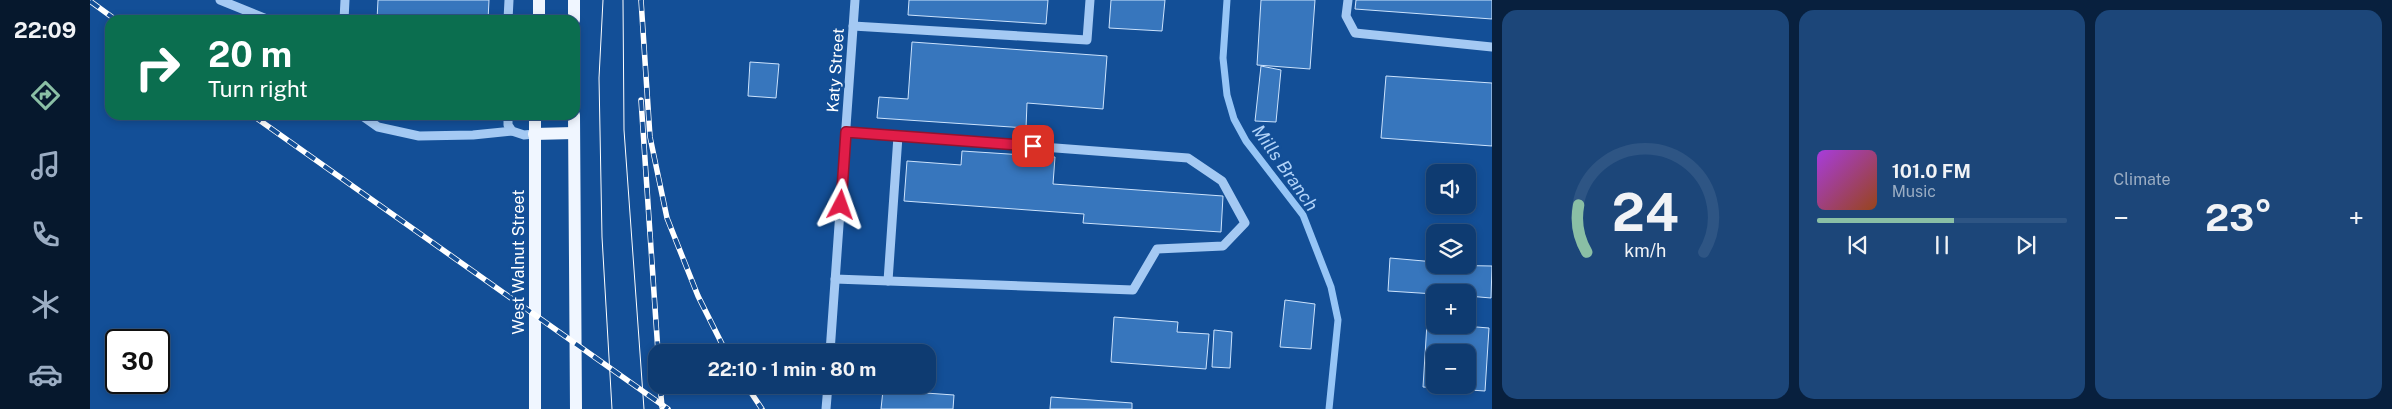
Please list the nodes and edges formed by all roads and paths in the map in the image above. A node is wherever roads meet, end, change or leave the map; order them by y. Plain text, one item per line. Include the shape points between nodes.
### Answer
1 (220, 0) edge
2 (345, 0) edge
3 (509, 0) edge
4 (540, 0) edge
5 (574, 0) edge
6 (855, 0) edge
7 (1090, 0) edge
8 (1348, 0) edge
9 (257, 15) edge
10 (344, 15) edge
11 (508, 15) edge
12 (539, 15) edge
13 (574, 15) edge
14 (853, 26) junction
15 (1492, 47) edge
16 (368, 120) edge
17 (508, 120) edge
18 (535, 120) edge
19 (574, 120) edge
20 (512, 131) junction
21 (846, 132) junction
22 (574, 133) junction
23 (534, 134) junction
24 (898, 136) junction
25 (836, 279) junction
26 (888, 281) junction
27 (831, 344) edge
28 (827, 394) edge
29 (535, 409) edge
30 (576, 409) edge
31 (826, 409) edge

1 - 9 street
2 - 10 street
3 - 11 street
4 - 12 main road
5 - 13 main road
6 - 14 street, Katy Street
7 - 14 street via 1087,40
8 - 15 street via 1346,16 1355,33
14 - 21 street, Katy Street
16 - 20 street via 378,127 419,136
17 - 20 street
18 - 23 main road, West Walnut Street
19 - 22 main road
20 - 23 street
21 - 24 street
21 - 25 street, Katy Street
22 - 23 main road
22 - 30 main road
23 - 29 main road, West Walnut Street
24 - 26 street
24 - 26 street via 1188,158 1222,181 1245,223 1223,246 1156,249 1132,290
25 - 26 street
25 - 27 street, Katy Street
28 - 31 street

